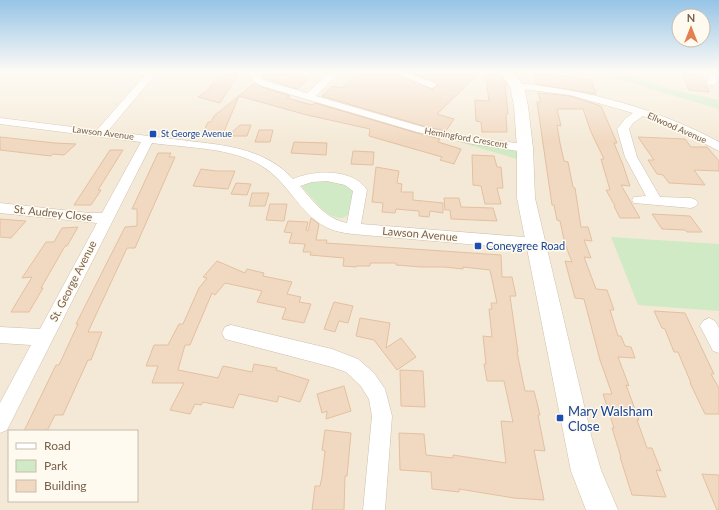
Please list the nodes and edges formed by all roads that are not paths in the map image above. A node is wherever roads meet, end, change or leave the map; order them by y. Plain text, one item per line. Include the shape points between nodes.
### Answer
1 (134, 95) edge
2 (306, 95) edge
3 (519, 95) edge
4 (584, 95) edge
5 (310, 96) joint
6 (641, 112) junction
7 (0, 121) edge
8 (101, 132) junction
9 (148, 139) junction
10 (719, 147) edge
11 (525, 148) junction
12 (291, 185) junction
13 (639, 200) dead end
14 (656, 201) junction
15 (692, 204) dead end
16 (0, 208) edge
17 (106, 218) junction
18 (353, 229) junction
19 (536, 244) junction
20 (709, 326) dead end
21 (230, 333) dead end
22 (0, 335) edge
23 (44, 337) junction
24 (719, 345) edge
25 (0, 423) edge
26 (374, 510) edge
27 (602, 510) edge

1 - 8 street
2 - 5 street, Hemingford Crescent
3 - 11 street
4 - 6 street, Ellwood Avenue
5 - 11 street, Hemingford Crescent via 421,130
6 - 10 street, Ellwood Avenue via 691,132
6 - 14 street via 629,121 624,129 624,139
7 - 8 street, Lawson Avenue
8 - 9 street, Lawson Avenue
9 - 12 street, Lawson Avenue via 242,153 266,162
9 - 17 street, St. George Avenue
11 - 19 street via 526,198
12 - 18 street, Lawson Avenue via 324,219 333,225
12 - 18 street via 313,177 348,180 356,184 360,190
13 - 14 street
14 - 15 street
16 - 17 street, St. Audrey Close
17 - 23 street, St. George Avenue
18 - 19 street, Lawson Avenue
19 - 27 street via 578,439 586,471
20 - 24 street
21 - 26 street via 332,358 352,365 367,379 378,396 382,416
22 - 23 street
23 - 25 street, St. George Avenue

